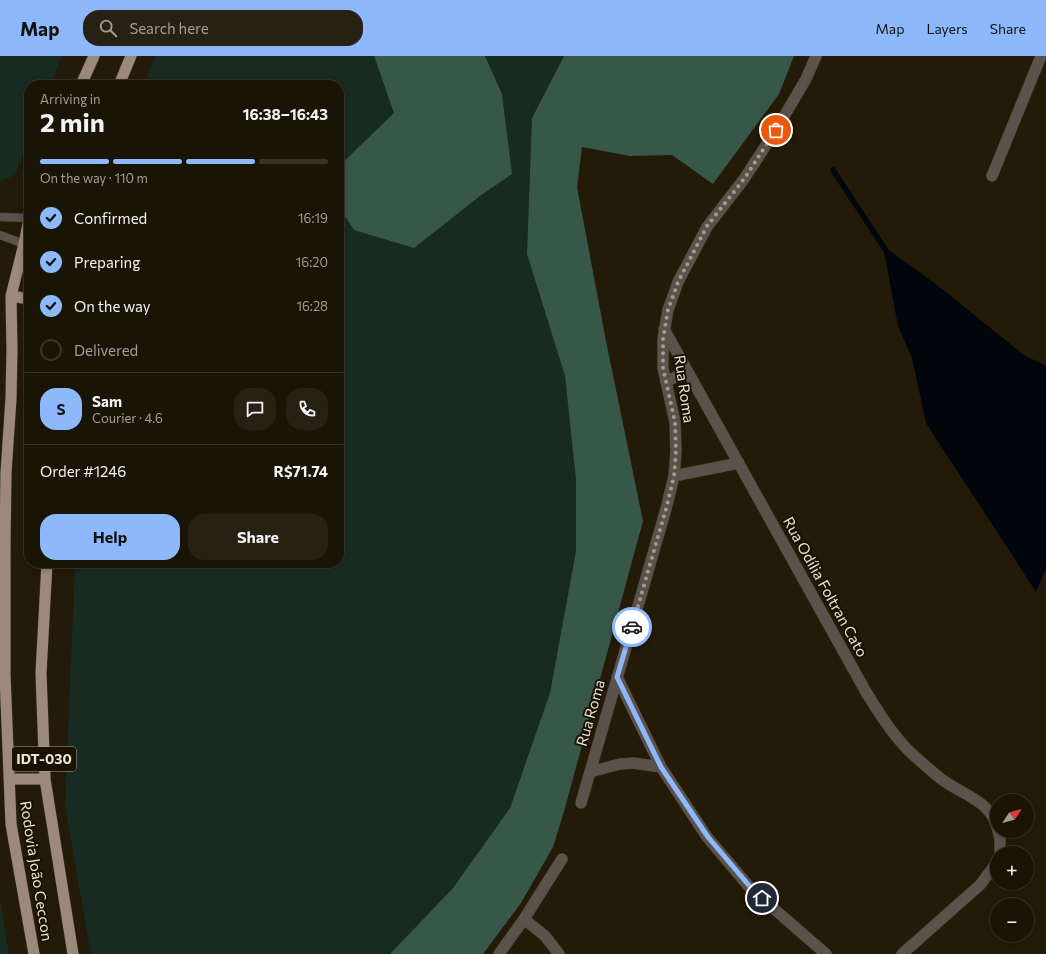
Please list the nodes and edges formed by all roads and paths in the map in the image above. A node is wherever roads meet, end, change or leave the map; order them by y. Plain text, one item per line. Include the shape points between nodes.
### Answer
1 (94, 56) edge
2 (131, 56) edge
3 (816, 56) edge
4 (1041, 56) edge
5 (83, 80) edge
6 (121, 80) edge
7 (992, 176) dead end
8 (0, 217) edge
9 (24, 219) edge
10 (0, 235) edge
11 (24, 244) joint
12 (11, 296) junction
13 (24, 298) edge
14 (664, 329) junction
15 (687, 371) junction
16 (666, 382) junction
17 (739, 463) junction
18 (674, 476) junction
19 (47, 568) edge
20 (617, 677) junction
21 (661, 767) junction
22 (590, 772) junction
23 (9, 779) junction
24 (45, 779) junction
25 (581, 803) dead end
26 (990, 812) edge
27 (562, 859) dead end
28 (990, 870) edge
29 (524, 919) junction
30 (34, 954) edge
31 (72, 954) edge
32 (499, 954) edge
33 (559, 954) edge
34 (826, 954) edge
35 (902, 954) edge

1 - 5 main road
2 - 6 main road
3 - 14 street, Rua Roma via 806,79 776,130 744,179 707,226 678,282
4 - 7 street
8 - 9 lane
10 - 11 lane
11 - 12 main road, Rodovia João Ceccon / IDT-030
12 - 13 main road
12 - 23 main road, Rodovia João Ceccon / IDT-030 via 11,398 5,543 5,675
14 - 15 street, Rua Odília Foltran Cato
14 - 16 street, Rua Roma via 663,368
15 - 16 street
15 - 17 street, Rua Odília Foltran Cato
16 - 18 street, Rua Roma via 675,422
17 - 18 street
17 - 26 street, Rua Odília Foltran Cato via 885,723 910,751 941,779 982,804
18 - 20 street, Rua Roma
19 - 24 main road, Rodovia João Ceccon / IDT-030 via 41,673
20 - 21 street
20 - 22 street, Rua Roma
21 - 22 street via 633,763
21 - 34 street via 708,837 752,889
22 - 25 street, Rua Roma
23 - 24 main road
23 - 30 main road, Rodovia João Ceccon / IDT-030 via 11,824
24 - 31 main road, Rodovia João Ceccon / IDT-030
27 - 29 street
28 - 35 street via 980,885
29 - 32 street
29 - 33 street via 545,936

